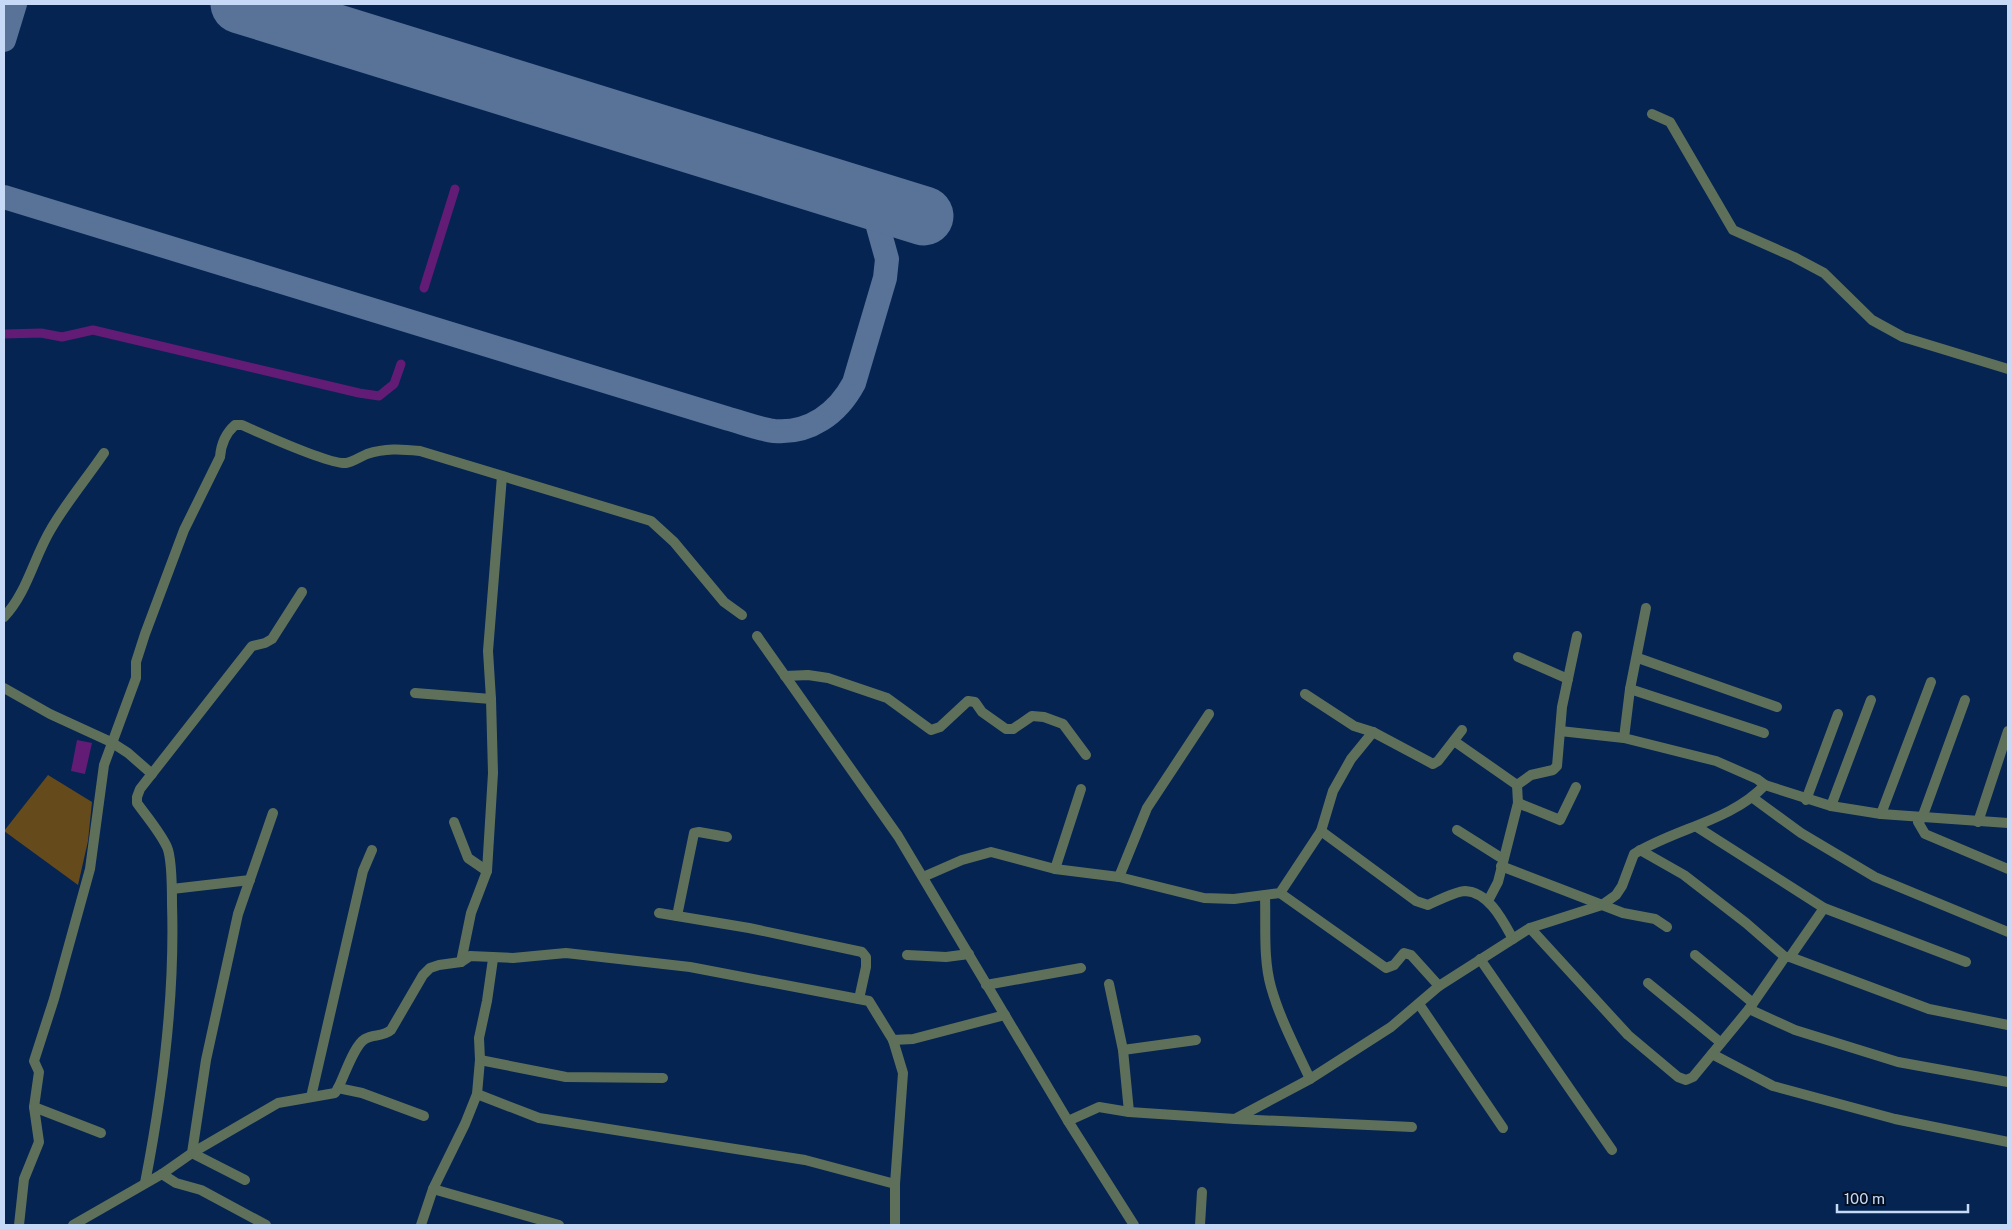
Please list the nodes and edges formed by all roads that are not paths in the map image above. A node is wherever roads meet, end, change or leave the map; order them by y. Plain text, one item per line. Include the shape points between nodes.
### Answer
1 (1652, 114) dead end
2 (2008, 369) edge
3 (104, 453) dead end
4 (502, 476) junction
5 (302, 592) dead end
6 (1646, 608) dead end
7 (742, 615) dead end
8 (4, 617) edge
9 (757, 636) dead end
10 (1577, 636) dead end
11 (1518, 657) dead end
12 (1638, 658) junction
13 (785, 676) junction
14 (1568, 679) junction
15 (1931, 682) dead end
16 (4, 688) edge
17 (1630, 689) junction
18 (415, 693) dead end
19 (1305, 694) dead end
20 (492, 699) junction
21 (1872, 700) dead end
22 (1966, 700) dead end
23 (1777, 707) dead end
24 (1209, 714) dead end
25 (1838, 714) dead end
26 (1462, 730) dead end
27 (1560, 731) junction
28 (2008, 731) edge
29 (1373, 732) junction
30 (1764, 733) dead end
31 (1624, 738) junction
32 (1454, 741) junction
33 (111, 742) junction
34 (1086, 755) dead end
35 (152, 774) junction
36 (1517, 785) junction
37 (1765, 785) junction
38 (1576, 787) dead end
39 (1081, 789) dead end
40 (1753, 798) junction
41 (1806, 800) junction
42 (1518, 804) junction
43 (1831, 806) junction
44 (273, 813) dead end
45 (1882, 814) junction
46 (1922, 818) junction
47 (454, 822) dead end
48 (1978, 822) junction
49 (2008, 823) edge
50 (1697, 827) junction
51 (1457, 830) dead end
52 (1321, 831) junction
53 (727, 837) dead end
54 (372, 850) dead end
55 (1640, 850) junction
56 (1502, 862) junction
57 (1055, 869) junction
58 (2008, 869) edge
59 (487, 871) junction
60 (923, 877) junction
61 (1119, 877) junction
62 (250, 880) junction
63 (172, 889) junction
64 (1280, 893) junction
65 (1265, 896) junction
66 (1488, 901) junction
67 (1602, 905) junction
68 (1824, 908) junction
69 (659, 913) dead end
70 (677, 916) junction
71 (1667, 927) dead end
72 (1530, 928) junction
73 (2008, 932) edge
74 (1513, 939) junction
75 (969, 954) junction
76 (907, 955) dead end
77 (1694, 955) dead end
78 (1788, 957) junction
79 (493, 958) junction
80 (1480, 958) junction
81 (461, 962) junction
82 (1966, 962) dead end
83 (1081, 968) dead end
84 (1648, 983) dead end
85 (1109, 984) dead end
86 (986, 986) junction
87 (1439, 986) junction
88 (859, 999) junction
89 (1419, 1004) junction
90 (1751, 1006) junction
91 (1005, 1015) junction
92 (2008, 1025) edge
93 (894, 1040) junction
94 (1196, 1040) dead end
95 (1720, 1042) junction
96 (1123, 1050) junction
97 (1712, 1054) junction
98 (480, 1060) junction
99 (663, 1078) dead end
100 (1310, 1079) junction
101 (2008, 1082) edge
102 (338, 1088) junction
103 (477, 1094) junction
104 (311, 1097) junction
105 (34, 1107) junction
106 (1129, 1112) junction
107 (424, 1116) dead end
108 (1235, 1119) junction
109 (1068, 1121) junction
110 (1412, 1127) dead end
111 (1503, 1128) dead end
112 (101, 1133) dead end
113 (2008, 1142) edge
114 (1612, 1150) dead end
115 (192, 1153) junction
116 (162, 1174) junction
117 (245, 1180) dead end
118 (145, 1183) junction
119 (895, 1184) junction
120 (433, 1189) junction
121 (1202, 1192) dead end
122 (19, 1225) edge
123 (77, 1225) edge
124 (266, 1225) edge
125 (420, 1225) edge
126 (559, 1225) edge
127 (895, 1225) edge
128 (1134, 1225) edge
129 (1200, 1225) edge

1 - 2 street via 1670,122 1733,230 1824,273 1872,320 1902,337
3 - 8 street via 50,530 11,610
4 - 7 street via 651,522 674,542 724,602
4 - 20 street via 488,652
4 - 33 street via 420,451 395,449 338,463 235,425 229,430 220,457 184,530 144,634 136,662 136,678
5 - 35 street via 272,639 252,646
6 - 12 street
9 - 13 street
10 - 14 street
11 - 14 street
12 - 17 street
12 - 23 street
13 - 34 street via 828,678 887,698 932,730 940,727 968,701 975,702 982,712 1006,729 1013,729 1032,716 1044,717 1063,724
13 - 60 street via 898,836
14 - 27 street
15 - 45 street
16 - 33 street
17 - 30 street
17 - 31 street
18 - 20 street
19 - 29 street via 1354,726
20 - 59 street via 493,773
21 - 43 street
22 - 46 street
24 - 61 street via 1147,808
25 - 41 street
26 - 32 street
27 - 31 street
27 - 36 street via 1557,766 1532,775
28 - 48 street
29 - 32 street via 1433,764
29 - 52 street via 1351,759 1333,790
31 - 37 street via 1716,761
32 - 36 street
33 - 35 street
33 - 105 street via 104,765 90,869 34,1061 39,1072
35 - 63 street via 140,789 137,803 168,849
36 - 42 street
37 - 40 street
37 - 41 street
38 - 42 street via 1560,820
39 - 57 street
40 - 50 street
40 - 73 street via 1801,833 1875,877
41 - 43 street
42 - 56 street
43 - 45 street
44 - 62 street
45 - 46 street
46 - 48 street
46 - 58 street via 1918,822 1926,834
47 - 59 street via 468,858
48 - 49 street
50 - 55 street
50 - 68 street
51 - 56 street
52 - 64 street
52 - 66 street via 1423,905 1464,891
53 - 70 street via 694,833
54 - 104 street via 363,871
55 - 67 street via 1634,854 1616,895
55 - 78 street via 1684,875
56 - 66 street via 1498,882
56 - 67 street
57 - 60 street via 991,852
57 - 61 street
59 - 81 street via 470,913
60 - 75 street
61 - 65 street via 1204,898
62 - 63 street
62 - 115 street via 238,914 206,1060
63 - 118 street via 172,975 166,1052
64 - 65 street
64 - 87 street via 1386,968 1394,965 1404,954 1411,955
65 - 100 street via 1271,986
66 - 74 street
67 - 71 street via 1655,919
67 - 72 street
68 - 78 street
68 - 82 street
69 - 70 street
70 - 88 street via 862,952 866,957 866,967
72 - 74 street
72 - 97 street via 1628,1035 1678,1076 1686,1080 1693,1077
74 - 80 street
75 - 76 street via 946,957
75 - 86 street
77 - 90 street
78 - 90 street
78 - 92 street via 1929,1009
79 - 81 street via 470,956
79 - 88 street via 566,953 690,967
79 - 98 street via 479,1038
80 - 87 street
80 - 114 street
81 - 102 street via 430,968 422,975 391,1030 383,1035 367,1037 358,1045
83 - 86 street
84 - 95 street
85 - 96 street
86 - 91 street
87 - 89 street
88 - 93 street via 869,1002
89 - 100 street via 1391,1027
89 - 111 street
90 - 95 street
90 - 101 street via 1795,1030 1898,1062
91 - 93 street via 913,1039
91 - 109 street
93 - 119 street via 903,1073
94 - 96 street
95 - 97 street
96 - 106 street
97 - 113 street via 1773,1086 1895,1119
98 - 99 street via 566,1076
98 - 103 street
100 - 108 street
102 - 104 street via 329,1094
102 - 107 street via 362,1092
103 - 119 street via 539,1118 805,1160
103 - 120 street
104 - 115 street via 278,1103
105 - 112 street
105 - 122 street via 38,1142 24,1179
106 - 108 street
106 - 109 street via 1099,1107
108 - 110 street
109 - 128 street
115 - 116 street
115 - 117 street
116 - 118 street
116 - 124 street via 176,1183 201,1190
118 - 123 street
119 - 127 street
120 - 125 street
120 - 126 street
121 - 129 street

